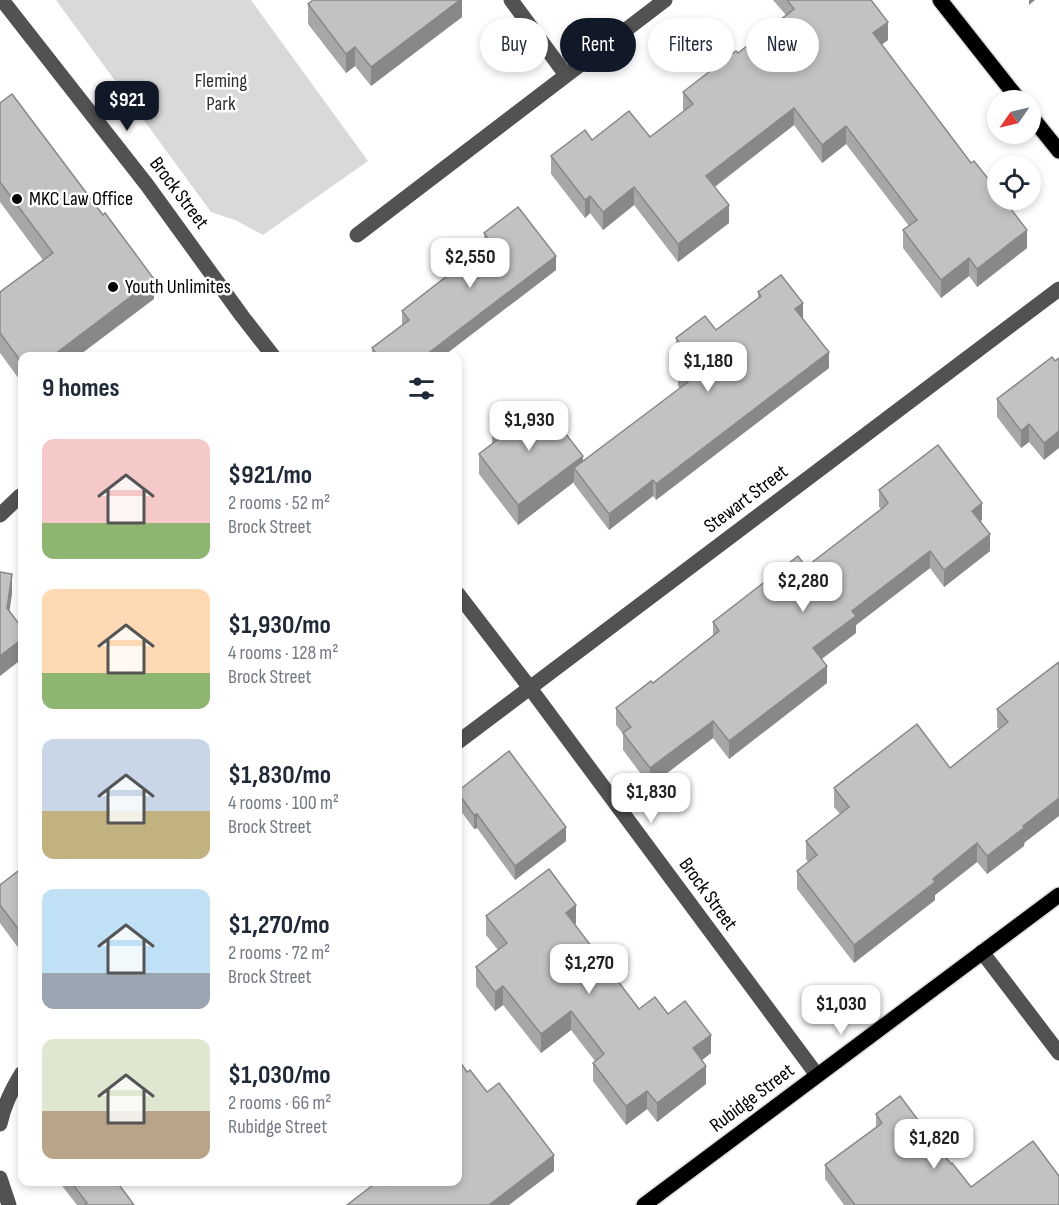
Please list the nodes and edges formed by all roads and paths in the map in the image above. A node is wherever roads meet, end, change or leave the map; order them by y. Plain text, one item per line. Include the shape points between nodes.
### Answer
1 (2, 0) edge
2 (511, 0) edge
3 (665, 0) edge
4 (940, 0) edge
5 (566, 75) junction
6 (1011, 90) edge
7 (1041, 129) edge
8 (1059, 151) edge
9 (357, 234) dead end
10 (1059, 289) edge
11 (270, 352) edge
12 (18, 498) edge
13 (0, 515) edge
14 (462, 599) edge
15 (530, 688) junction
16 (462, 739) edge
17 (1059, 895) edge
18 (982, 952) junction
19 (1059, 1053) edge
20 (817, 1076) junction
21 (18, 1079) edge
22 (0, 1124) edge
23 (0, 1178) edge
24 (9, 1205) edge
25 (644, 1205) edge

1 - 11 street, Brock Street via 147,185
2 - 5 street
3 - 5 street
4 - 6 main road
5 - 9 street
7 - 8 main road
10 - 15 street, Stewart Street
12 - 13 street
14 - 15 street, Brock Street
15 - 16 street, Stewart Street
15 - 20 street, Brock Street
17 - 18 main road, Rubidge Street
18 - 19 street
18 - 20 main road, Rubidge Street
20 - 25 main road, Rubidge Street
21 - 22 street
23 - 24 street

